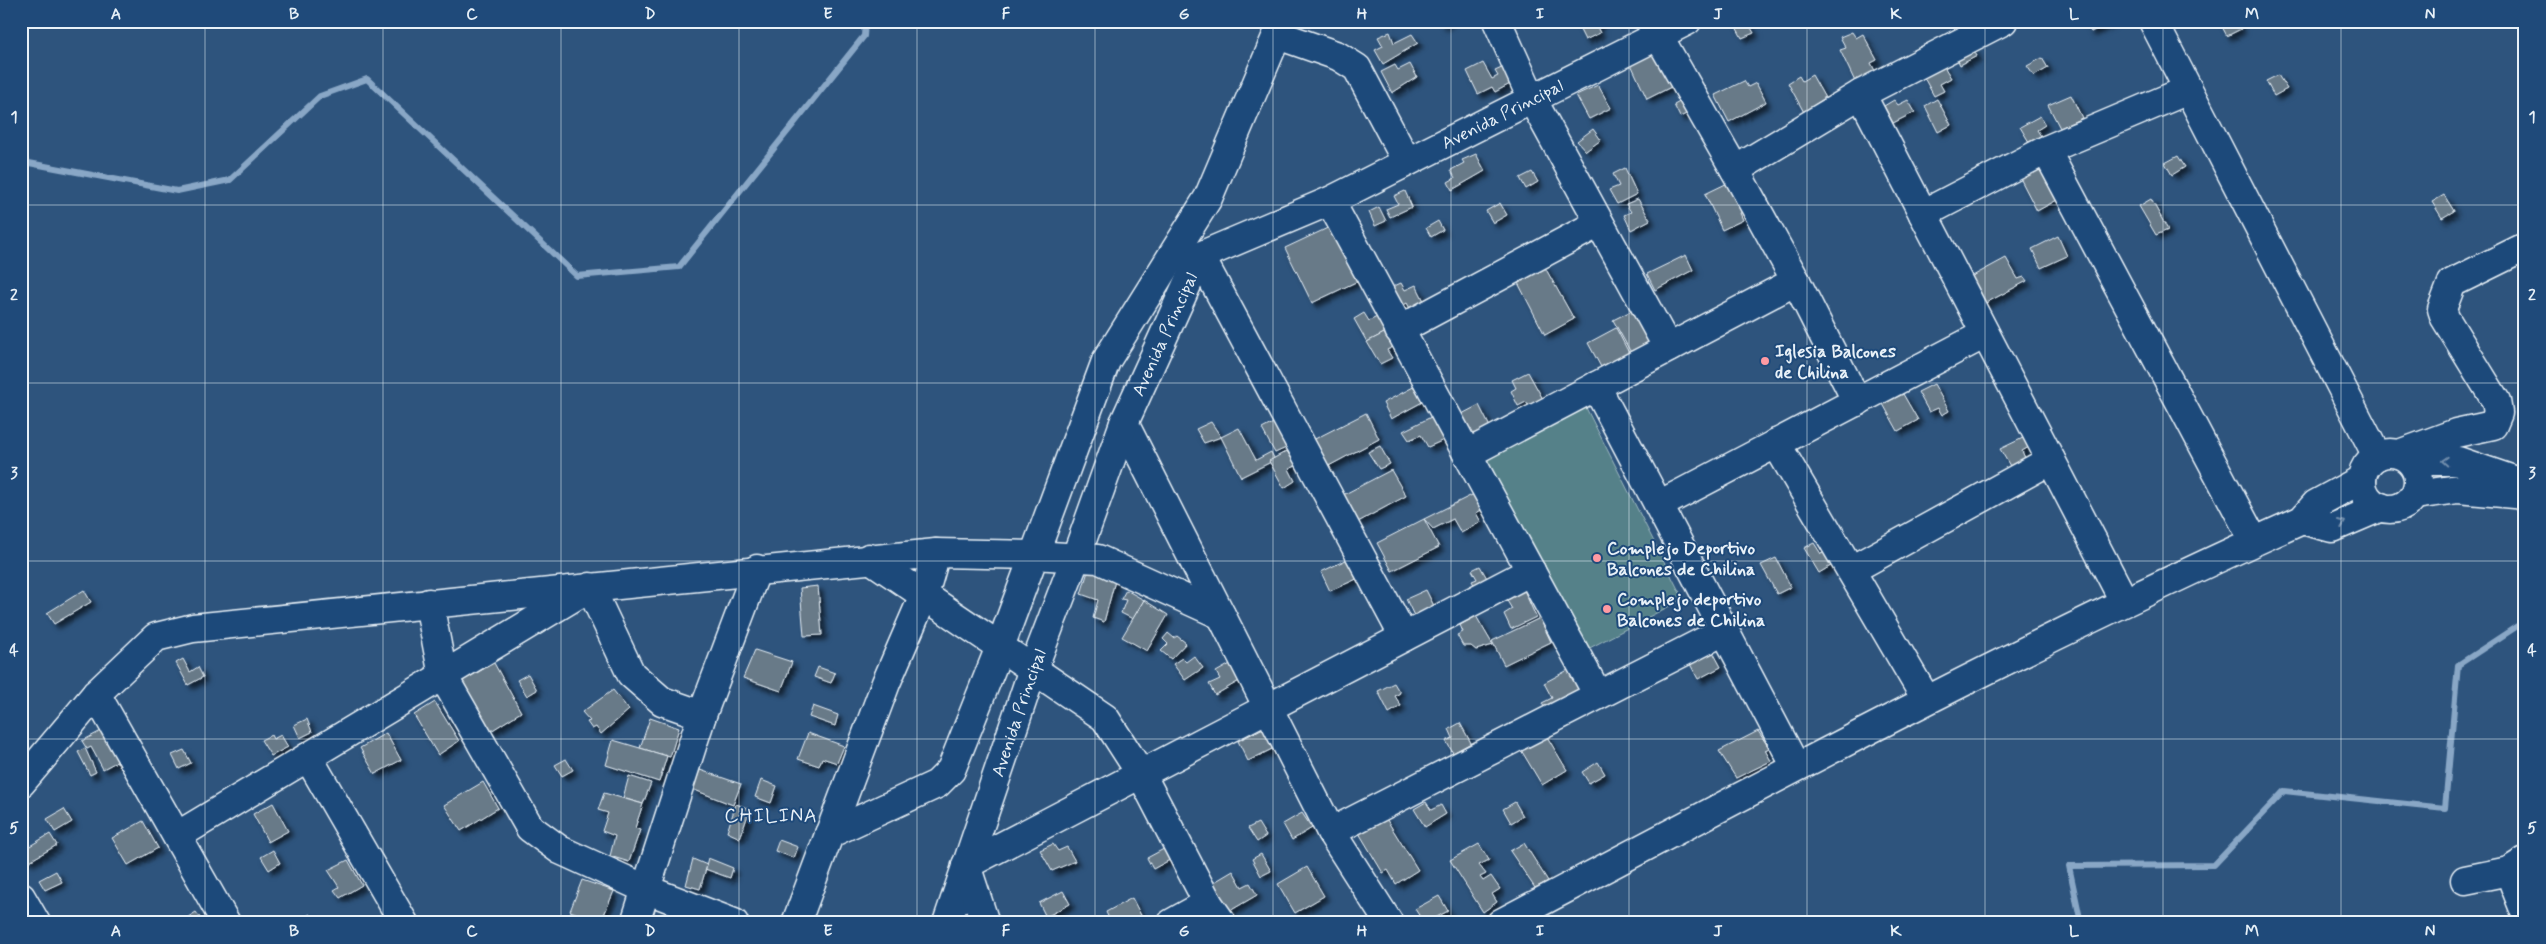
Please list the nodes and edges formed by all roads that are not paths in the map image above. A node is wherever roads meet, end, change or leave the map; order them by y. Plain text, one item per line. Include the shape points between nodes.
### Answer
1 (1497, 21) edge
2 (1687, 21) edge
3 (2003, 21) edge
4 (2153, 21) edge
5 (1281, 28) edge
6 (1654, 29) edge
7 (2188, 90) junction
8 (1861, 94) junction
9 (1532, 99) junction
10 (2046, 150) junction
11 (1407, 162) junction
12 (1735, 170) junction
13 (1330, 202) junction
14 (1923, 214) junction
15 (1600, 223) junction
16 (2525, 247) edge
17 (1200, 256) junction
18 (1796, 281) junction
19 (1400, 330) junction
20 (1985, 334) junction
21 (1668, 348) junction
22 (1596, 386) junction
23 (1856, 402) junction
24 (1124, 423) junction
25 (2456, 433) junction
26 (1776, 443) junction
27 (1467, 454) junction
28 (2396, 457) junction
29 (2051, 460) junction
30 (2498, 474) junction
31 (2362, 478) junction
32 (2525, 484) edge
33 (2415, 495) junction
34 (2525, 495) edge
35 (1658, 505) junction
36 (2381, 507) junction
37 (2302, 520) junction
38 (2254, 541) junction
39 (936, 553) junction
40 (1034, 555) junction
41 (869, 558) junction
42 (1076, 558) junction
43 (757, 570) junction
44 (1851, 570) junction
45 (1531, 572) junction
46 (590, 587) junction
47 (924, 596) junction
48 (2124, 601) junction
49 (429, 603) junction
50 (1221, 615) junction
51 (1724, 631) junction
52 (1404, 637) junction
53 (1000, 647) junction
54 (1033, 669) junction
55 (442, 676) junction
56 (96, 694) junction
57 (1598, 695) junction
58 (1926, 699) junction
59 (1268, 708) junction
60 (702, 715) junction
61 (308, 757) junction
62 (1796, 767) junction
63 (1141, 774) junction
64 (21, 783) edge
65 (1330, 832) junction
66 (829, 834) junction
67 (177, 836) junction
68 (966, 865) junction
69 (2517, 866) edge
70 (2465, 880) dead end
71 (648, 890) junction
72 (21, 897) edge
73 (2525, 912) edge
74 (1215, 913) edge
75 (36, 923) edge
76 (226, 923) edge
77 (404, 923) edge
78 (636, 923) edge
79 (734, 923) edge
80 (796, 923) edge
81 (947, 923) edge
82 (985, 923) edge
83 (1172, 923) edge
84 (1390, 923) edge
85 (1501, 923) edge

1 - 9 street
2 - 6 street, Avenida Principal
3 - 8 street
4 - 7 street
5 - 11 street via 1358,68
5 - 40 street via 1208,198 1106,362
6 - 9 street, Avenida Principal
6 - 12 street
7 - 10 street
7 - 28 street
8 - 12 street
8 - 14 street
9 - 11 street, Avenida Principal
9 - 15 street
10 - 14 street
10 - 38 street
11 - 13 street, Avenida Principal
12 - 18 street
13 - 17 street, Avenida Principal
13 - 19 street
14 - 20 street
15 - 19 street
15 - 21 street
16 - 25 street via 2452,283 2445,297 2442,309 2445,318 2496,401 2498,413 2492,425
17 - 24 street, Avenida Principal
17 - 52 street
18 - 21 street
18 - 23 street
19 - 27 street
20 - 23 street
20 - 29 street
21 - 22 street
22 - 27 street
22 - 35 street
23 - 26 street
24 - 42 street, Avenida Principal
24 - 50 street
25 - 28 street
25 - 30 street
26 - 35 street
26 - 44 street
27 - 45 street
30 -> 28 street via 2458,462
28 - 31 street via 2366,465
28 - 33 street via 2417,472 2419,484
29 - 44 street
29 - 48 street
30 - 32 street
31 - 36 street via 2367,496
31 - 37 street via 2316,504
33 - 34 street via 2458,489
33 - 36 street via 2400,507
35 - 51 street
37 -> 36 street via 2332,528
37 - 38 street
38 - 48 street
39 - 40 street
39 - 41 street
39 - 47 street
40 - 42 street
40 - 53 street
41 - 43 street
41 - 47 street
42 - 50 street via 1098,559
42 - 54 street, Avenida Principal
43 - 46 street
43 - 60 street
44 - 58 street
45 - 52 street
45 - 57 street
46 - 49 street
46 - 55 street
46 - 60 street via 631,674 662,701
47 - 53 street
47 - 66 street via 886,683
48 - 58 street
49 - 55 street
49 - 56 street via 193,628 156,637
50 - 59 street
51 - 57 street
51 - 62 street
52 - 59 street
53 - 54 street
53 - 66 street via 951,770 937,784
54 - 63 street via 1105,718
54 - 68 street, Avenida Principal
55 - 61 street
55 - 71 street via 530,828 560,850
56 - 64 street
56 - 67 street
57 - 65 street
58 - 62 street
59 - 63 street
59 - 65 street
60 - 71 street
61 - 67 street
61 - 77 street
62 - 85 street
63 - 68 street
63 - 74 street
65 - 84 street
66 - 80 street
67 - 76 street
68 - 81 street, Avenida Principal
68 - 82 street
69 - 70 street
69 - 73 street
71 - 78 street
71 - 79 street
72 - 75 street
74 - 83 street

